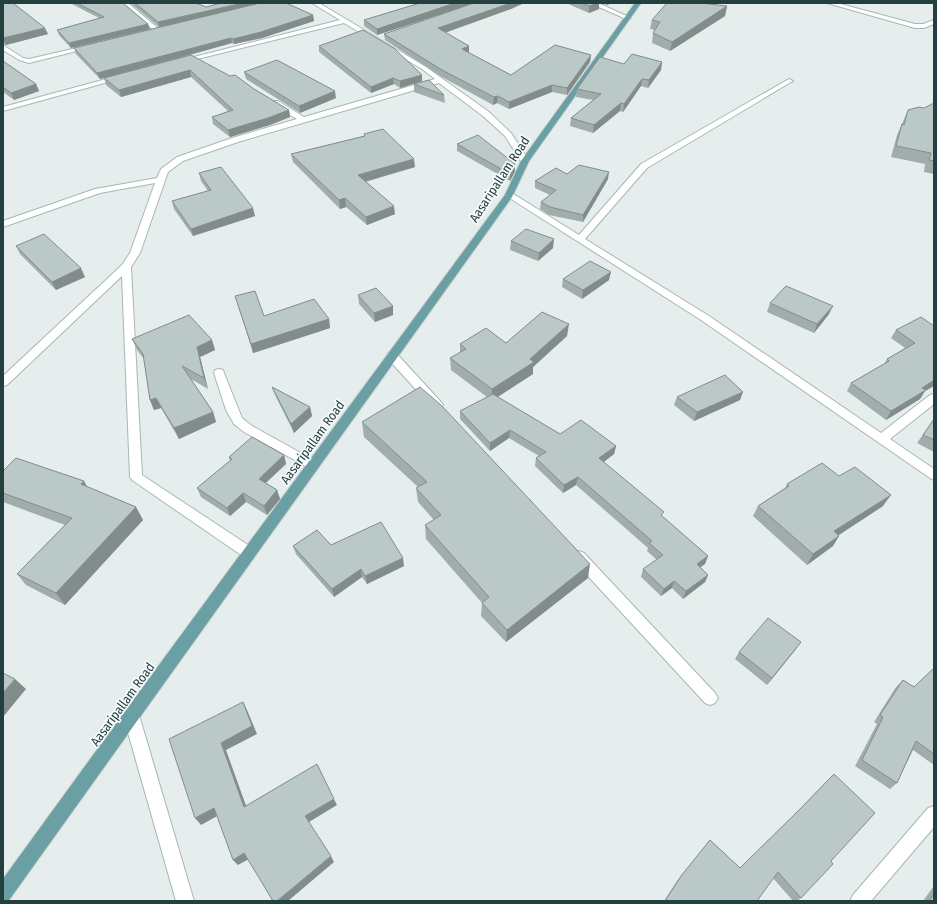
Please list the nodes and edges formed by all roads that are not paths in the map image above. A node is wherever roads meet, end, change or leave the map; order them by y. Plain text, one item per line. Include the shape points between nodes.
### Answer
1 (124, 3) edge
2 (315, 3) edge
3 (593, 3) edge
4 (638, 3) edge
5 (830, 3) edge
6 (628, 18) junction
7 (345, 21) junction
8 (934, 22) edge
9 (915, 26) junction
10 (166, 29) edge
11 (158, 31) junction
12 (934, 31) edge
13 (151, 33) edge
14 (100, 45) edge
15 (3, 47) edge
16 (171, 63) edge
17 (125, 76) edge
18 (440, 80) junction
19 (789, 81) dead end
20 (265, 97) edge
21 (3, 109) edge
22 (303, 120) junction
23 (525, 161) junction
24 (161, 180) junction
25 (509, 195) junction
26 (3, 224) edge
27 (580, 240) junction
28 (126, 267) junction
29 (392, 356) junction
30 (219, 374) dead end
31 (3, 382) edge
32 (934, 398) edge
33 (446, 414) edge
34 (881, 439) junction
35 (313, 465) junction
36 (934, 474) edge
37 (570, 547) edge
38 (249, 553) junction
39 (710, 698) dead end
40 (131, 715) junction
41 (934, 814) edge
42 (3, 894) edge
43 (185, 901) edge
44 (859, 901) edge

1 - 11 street
2 - 7 street
3 - 6 street
4 - 6 main road, Aasaripallam Road
5 - 9 street
6 - 23 main road, Aasaripallam Road
7 - 16 street
7 - 18 street via 381,38
8 - 9 street
9 - 12 street
10 - 11 street
11 - 13 street
14 - 15 street via 29,61 21,59
17 - 21 street
18 - 22 street
18 - 23 street via 486,114 508,135
19 - 27 street via 644,166
20 - 22 street
22 - 24 street via 180,159 170,164
23 - 25 main road, Aasaripallam Road
24 - 26 street via 98,191
24 - 28 street via 135,253
25 - 27 street
25 - 29 main road, Aasaripallam Road
27 - 34 street via 705,318
28 - 31 street
28 - 38 street via 136,477
29 - 33 street
29 - 35 main road, Aasaripallam Road
30 - 35 street via 238,421
32 - 34 street
34 - 36 street
35 - 38 main road, Aasaripallam Road
37 - 39 street
38 - 40 main road, Aasaripallam Road
40 - 42 main road, Aasaripallam Road
40 - 43 street
41 - 44 street

